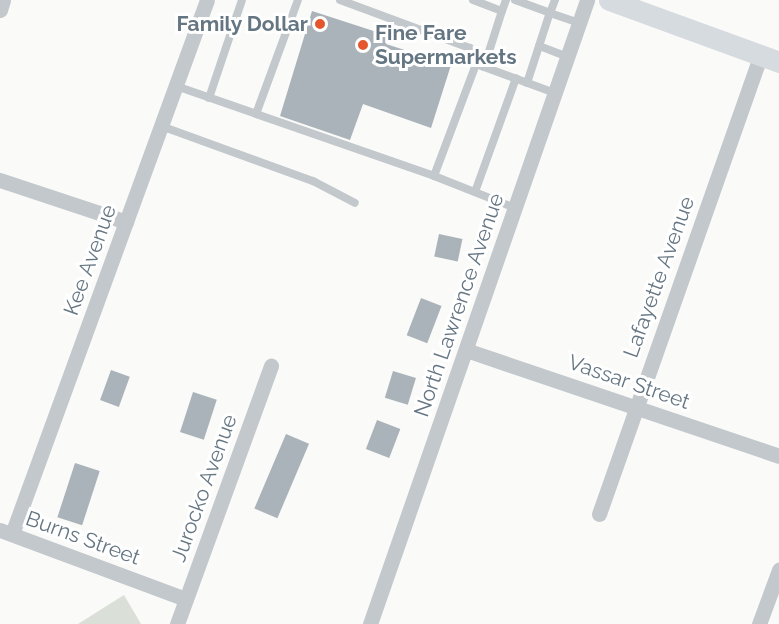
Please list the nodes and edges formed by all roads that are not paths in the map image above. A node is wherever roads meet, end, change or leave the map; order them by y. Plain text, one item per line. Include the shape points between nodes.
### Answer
1 (3, 0) edge
2 (207, 0) edge
3 (242, 0) edge
4 (298, 0) edge
5 (339, 0) edge
6 (473, 0) edge
7 (506, 0) edge
8 (515, 0) edge
9 (555, 0) edge
10 (587, 0) edge
11 (609, 0) edge
12 (647, 7) edge
13 (0, 10) edge
14 (502, 10) junction
15 (550, 13) junction
16 (579, 23) junction
17 (539, 46) junction
18 (568, 57) junction
19 (770, 58) edge
20 (480, 65) junction
21 (516, 78) junction
22 (527, 83) junction
23 (176, 86) junction
24 (555, 93) junction
25 (209, 98) junction
26 (256, 114) junction
27 (161, 126) junction
28 (434, 176) junction
29 (0, 180) edge
30 (475, 192) junction
31 (355, 203) dead end
32 (515, 208) junction
33 (126, 222) junction
34 (466, 350) junction
35 (271, 366) dead end
36 (634, 406) junction
37 (779, 456) edge
38 (599, 514) dead end
39 (6, 532) edge
40 (779, 570) edge
41 (186, 599) junction
42 (177, 624) edge
43 (370, 624) edge
44 (759, 624) edge

1 - 13 street
2 - 23 street, Kee Avenue
3 - 25 lane
4 - 26 lane
5 - 20 lane via 471,48
6 - 14 lane
7 - 14 lane
8 - 15 lane
9 - 15 lane
10 - 16 street, North Lawrence Avenue
11 - 12 street
12 - 19 street
14 - 20 lane
15 - 16 lane
15 - 17 lane
16 - 18 street, North Lawrence Avenue
17 - 18 lane
17 - 22 lane
18 - 24 street, North Lawrence Avenue
19 - 36 street, Lafayette Avenue
20 - 21 lane
20 - 28 lane
21 - 22 lane
21 - 30 lane
22 - 24 lane
23 - 25 lane
23 - 27 street, Kee Avenue
24 - 32 street, North Lawrence Avenue
25 - 26 lane
26 - 28 lane
27 - 31 lane via 313,181
27 - 33 street, Kee Avenue
28 - 30 lane
29 - 33 street
30 - 32 lane
32 - 34 street, North Lawrence Avenue
33 - 39 street, Kee Avenue
34 - 36 street, Vassar Street
34 - 43 street, North Lawrence Avenue
35 - 41 street, Jurocko Avenue
36 - 37 street, Vassar Street
36 - 38 street, Lafayette Avenue
39 - 41 street, Burns Street
40 - 44 street
41 - 42 street, Jurocko Avenue

